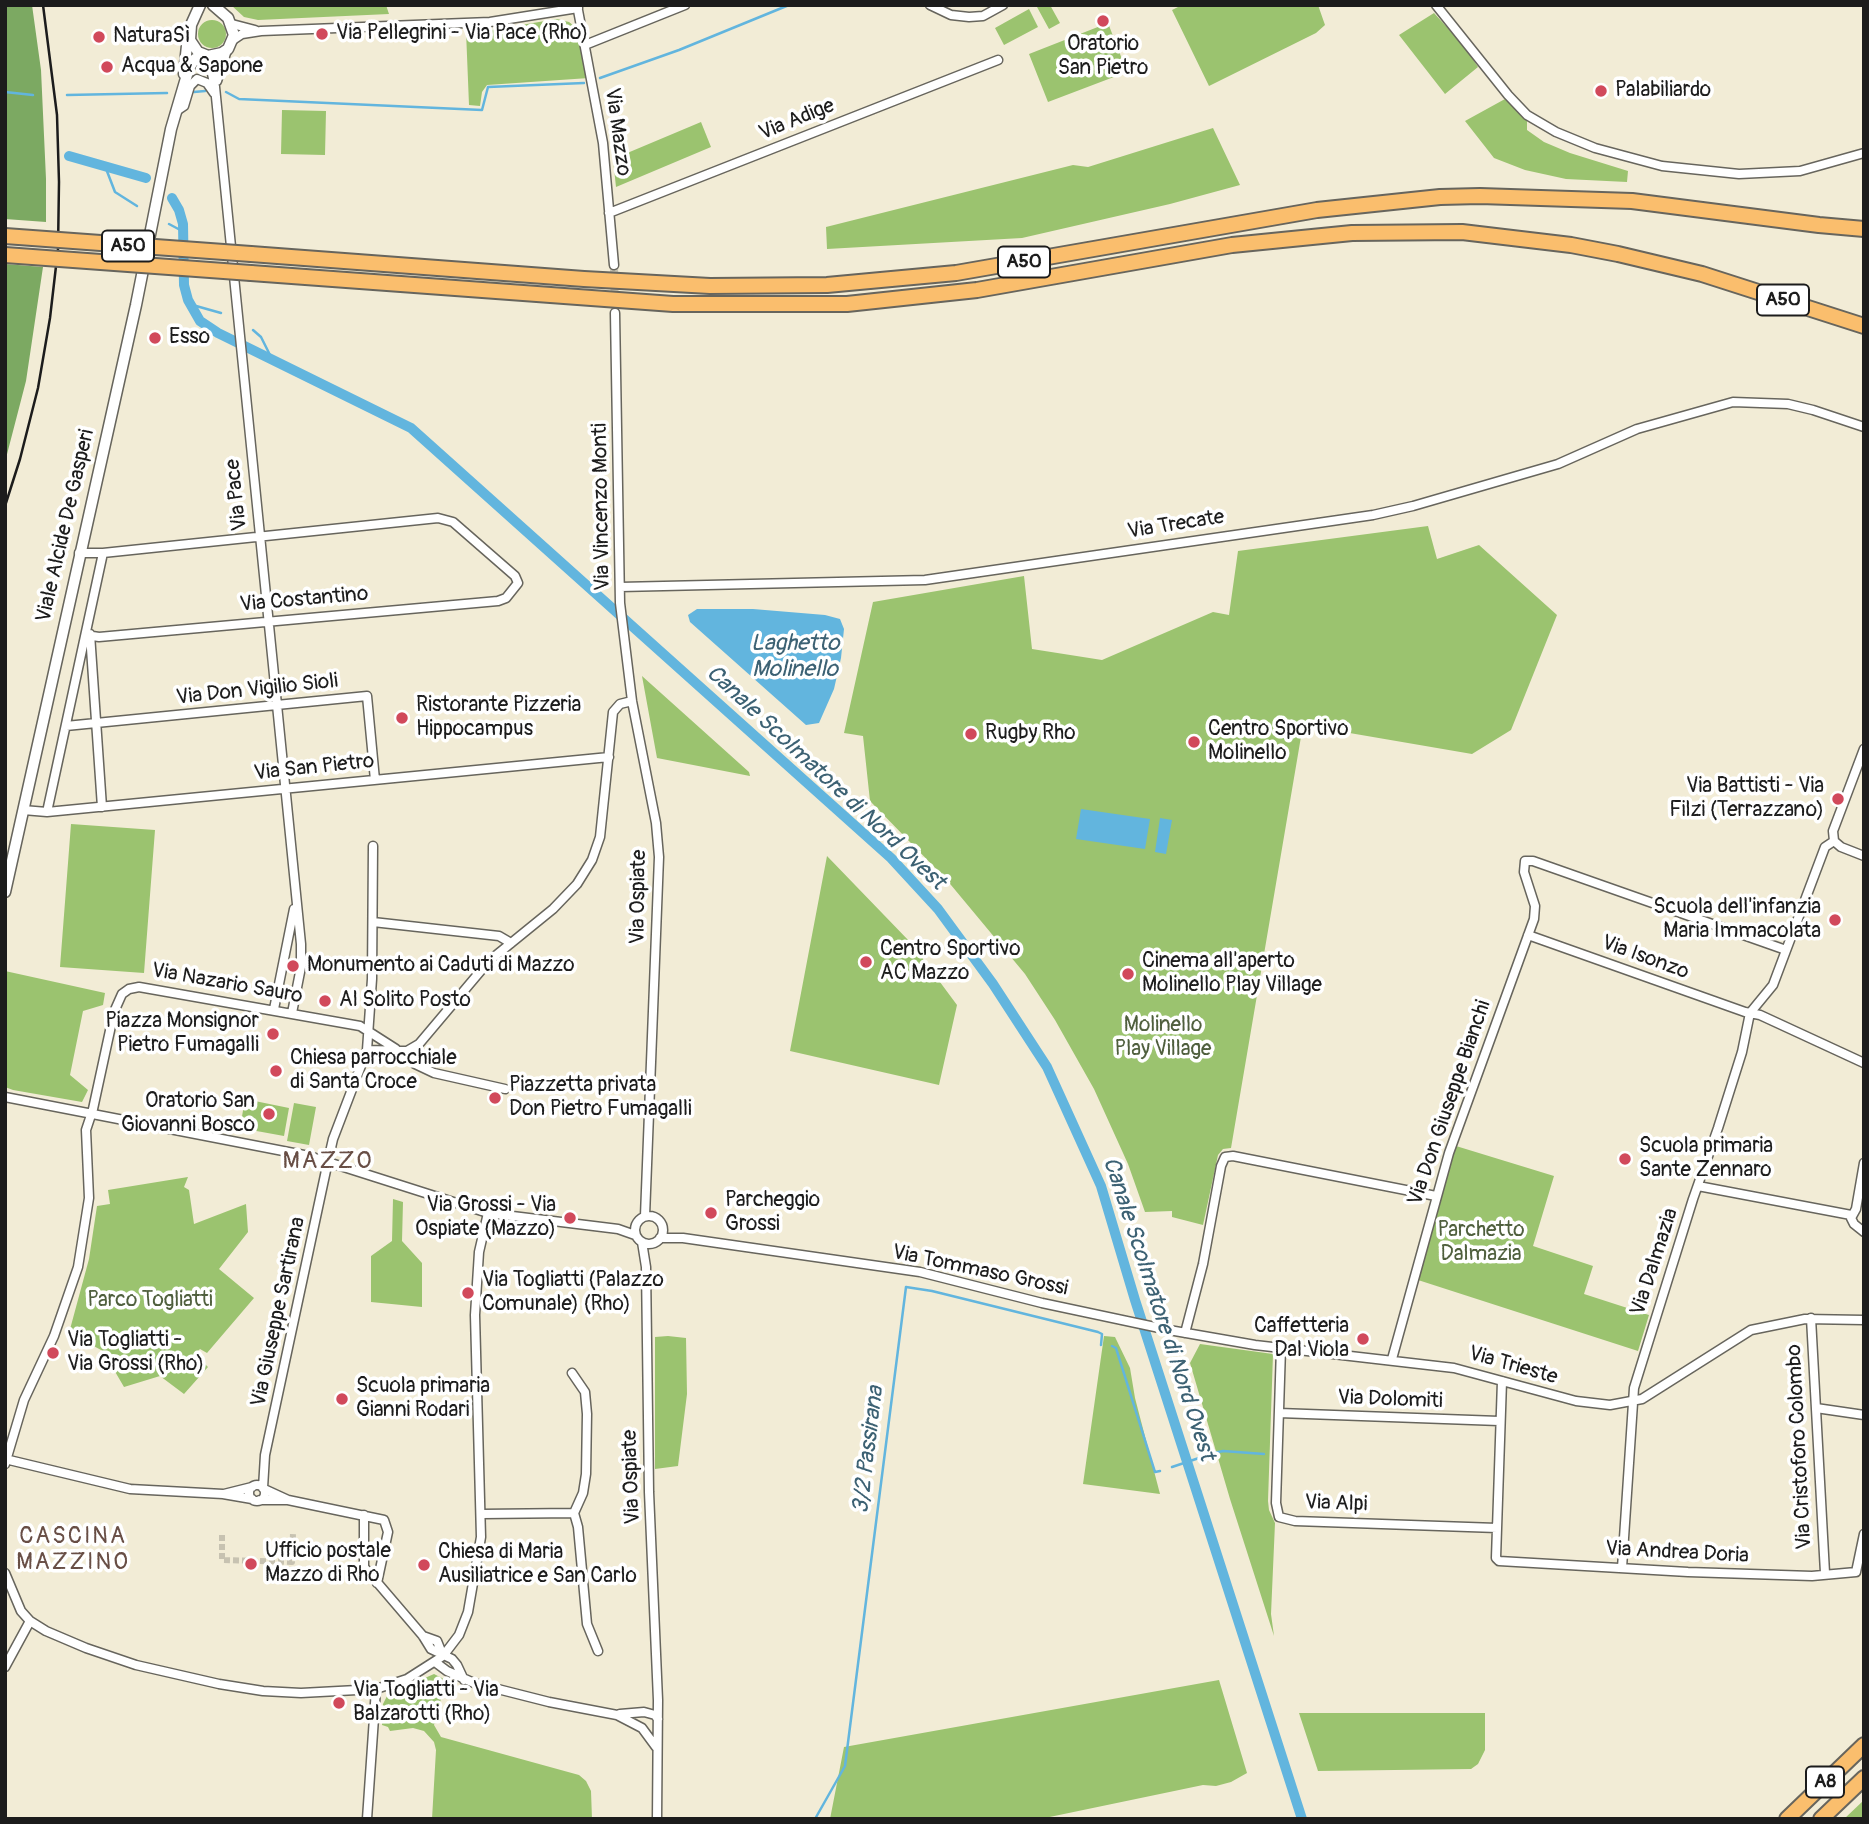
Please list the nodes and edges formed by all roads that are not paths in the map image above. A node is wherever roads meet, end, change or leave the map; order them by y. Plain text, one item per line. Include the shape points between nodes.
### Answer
1 (200, 5) edge
2 (214, 5) edge
3 (685, 5) edge
4 (930, 5) edge
5 (1003, 5) edge
6 (1436, 5) edge
7 (577, 6) edge
8 (222, 14) junction
9 (195, 19) junction
10 (232, 24) junction
11 (261, 31) junction
12 (189, 33) junction
13 (231, 44) junction
14 (585, 45) junction
15 (207, 55) junction
16 (998, 60) dead end
17 (184, 80) junction
18 (215, 92) junction
19 (178, 106) junction
20 (1864, 153) edge
21 (609, 213) junction
22 (1864, 229) edge
23 (5, 236) edge
24 (5, 255) edge
25 (614, 265) tunnel mouth
26 (615, 313) tunnel mouth
27 (1864, 326) edge
28 (1864, 427) edge
29 (261, 538) junction
30 (79, 553) junction
31 (103, 553) junction
32 (620, 587) junction
33 (269, 620) junction
34 (88, 636) junction
35 (633, 704) junction
36 (277, 706) junction
37 (96, 723) junction
38 (66, 726) junction
39 (1864, 749) edge
40 (609, 757) junction
41 (375, 780) junction
42 (286, 789) junction
43 (102, 807) junction
44 (23, 810) junction
45 (47, 812) junction
46 (1834, 841) junction
47 (373, 846) dead end
48 (1864, 856) edge
49 (5, 892) edge
50 (297, 899) junction
51 (373, 922) junction
52 (1528, 935) junction
53 (511, 943) junction
54 (1786, 950) junction
55 (285, 955) junction
56 (302, 956) junction
57 (274, 1009) junction
58 (292, 1013) junction
59 (1750, 1013) junction
60 (367, 1029) junction
61 (396, 1049) junction
62 (367, 1050) junction
63 (407, 1051) junction
64 (1864, 1063) edge
65 (505, 1089) dead end
66 (5, 1097) edge
67 (90, 1114) junction
68 (328, 1161) junction
69 (1864, 1163) edge
70 (1698, 1186) junction
71 (1436, 1196) junction
72 (1858, 1210) edge
73 (488, 1213) junction
74 (645, 1216) junction
75 (635, 1225) junction
76 (1862, 1228) edge
77 (618, 1229) junction
78 (661, 1233) junction
79 (635, 1235) junction
80 (645, 1243) junction
81 (1811, 1318) junction
82 (1864, 1320) edge
83 (1185, 1333) junction
84 (1281, 1348) junction
85 (1392, 1359) junction
86 (572, 1373) dead end
87 (1502, 1381) junction
88 (1633, 1402) junction
89 (1816, 1408) junction
90 (1279, 1413) junction
91 (1864, 1415) edge
92 (1499, 1421) junction
93 (6, 1461) edge
94 (258, 1487) junction
95 (223, 1494) junction
96 (256, 1499) junction
97 (288, 1500) junction
98 (574, 1513) junction
99 (482, 1514) junction
100 (364, 1515) junction
101 (1497, 1528) junction
102 (1864, 1534) edge
103 (1622, 1568) junction
104 (5, 1573) edge
105 (1825, 1573) junction
106 (377, 1583) junction
107 (30, 1621) junction
108 (423, 1636) junction
109 (456, 1641) junction
110 (428, 1645) junction
111 (598, 1651) dead end
112 (439, 1659) junction
113 (457, 1665) junction
114 (5, 1667) edge
115 (426, 1668) junction
116 (464, 1680) junction
117 (376, 1689) junction
118 (617, 1715) junction
119 (658, 1719) junction
120 (631, 1721) junction
121 (1864, 1745) edge
122 (658, 1750) junction
123 (1864, 1778) edge
124 (367, 1819) edge
125 (657, 1819) edge
126 (1787, 1819) edge
127 (1821, 1819) edge

1 - 9 street
2 - 8 street
3 - 14 street
4 - 5 street via 969,18
6 - 20 street via 1527,115 1595,148 1662,166 1738,174 1800,170
7 - 11 street via 481,23
7 - 14 street, Via Mazzo
8 - 9 street via 208,11
8 - 10 street
9 - 12 street
10 - 11 street
10 - 13 street
11 - 13 street via 242,34
12 - 15 street via 193,47
12 - 17 street, Viale Alcide De Gasperi
13 - 15 street via 222,53
13 - 18 street, Via Pace
14 - 21 street, Via Mazzo via 603,143
15 - 17 street, Viale Alcide De Gasperi via 193,61
15 - 18 street, Via Pace
16 - 21 street, Via Adige
17 - 19 street, Viale Alcide De Gasperi
18 - 19 street via 197,79 184,106
18 - 29 street, Via Pace
19 - 30 street, Viale Alcide De Gasperi
21 - 25 street, Via Mazzo
22 - 23 highway, A50, bridge via 1632,201 1440,197 1317,211 956,273 827,285 710,286
24 - 27 highway, A50, bridge via 673,304 847,304 976,290 1232,245 1352,233 1462,232 1618,254 1702,274
26 - 32 street, Via Vincenzo Monti
28 - 32 street, Via Trecate via 1788,404 1721,405 1637,429 1558,464 1373,515 925,580
29 - 31 street
29 - 33 street, Via Pace
29 - 33 street, Via Costantino via 447,518 518,583 498,601
30 - 31 street
30 - 44 street, Viale Alcide De Gasperi
31 - 34 street
32 - 35 street, Via Vincenzo Monti
33 - 34 street, Via Costantino
33 - 36 street, Via Pace
34 - 37 street
34 - 38 street
35 - 40 street via 615,708
35 - 74 street, Via Ospiate via 659,858
36 - 37 street, Via Don Vigilio Sioli
36 - 41 street, Via Don Vigilio Sioli via 367,696
36 - 42 street, Via Pace
37 - 38 street, Via Don Vigilio Sioli
37 - 43 street
38 - 45 street
39 - 46 street via 1833,831
40 - 41 street, Via San Pietro
40 - 53 street via 600,837 592,860 562,901
41 - 42 street, Via San Pietro
42 - 43 street, Via San Pietro
42 - 50 street, Via Pace
43 - 45 street, Via San Pietro
44 - 45 street, Via San Pietro
44 - 49 street, Viale Alcide De Gasperi
46 - 48 street
46 - 54 street via 1825,847
47 - 51 street
50 - 55 street, Via Pace
50 - 56 street, Via Pace
51 - 53 street via 499,936
51 - 60 street
52 - 54 street, Via Don Giuseppe Bianchi via 1535,906 1524,872 1526,860
52 - 59 street, Via Isonzo
52 - 71 street, Via Don Giuseppe Bianchi
53 - 63 street via 489,961 428,1035
54 - 59 street via 1773,985
55 - 56 street
55 - 57 street, Via Pace
56 - 58 street, Via Pace
57 - 58 street, Via Nazario Sauro
57 - 67 street, Via Nazario Sauro via 129,989 118,1000
58 - 60 street, Via Nazario Sauro
59 - 64 street, Via Isonzo
59 - 70 street, Via Dalmazia
60 - 61 street
60 - 62 street
61 - 62 street
61 - 63 street
62 - 68 street, Via Giuseppe Sartirana
63 - 65 street via 415,1064 428,1071
66 - 67 street
67 - 68 street
67 - 93 street via 85,1136 89,1198 78,1267 54,1336 24,1400
68 - 73 street
68 - 94 street, Via Giuseppe Sartirana
69 - 72 street
70 - 72 street
70 - 88 street, Via Dalmazia via 1637,1374
71 - 83 street via 1224,1157
71 - 85 street, Via Don Giuseppe Bianchi
72 - 76 street via 1854,1224
73 - 77 street
73 - 99 street via 478,1262 475,1315
74 - 75 street
74 - 78 street via 657,1218
75 - 77 street
75 - 79 street
77 - 79 street
78 - 80 street
78 - 83 street, Via Tommaso Grossi via 920,1272
79 - 80 street
80 - 119 street, Via Ospiate
81 - 82 street, Via Trieste
81 - 88 street, Via Trieste via 1751,1330
81 - 89 street, Via Cristoforo Colombo
83 - 84 street, Via Trieste
84 - 85 street, Via Trieste
84 - 90 street
85 - 87 street, Via Trieste
86 - 98 street via 584,1392 587,1414 586,1474
87 - 88 street, Via Trieste via 1576,1401
87 - 92 street
88 - 103 street, Via Dalmazia
89 - 91 street
89 - 105 street, Via Cristoforo Colombo
90 - 92 street, Via Dolomiti
90 - 101 street, Via Alpi via 1279,1517
92 - 101 street
93 - 95 street via 130,1489
94 - 95 street
94 - 96 street via 250,1492
94 - 96 street, Via Giuseppe Sartirana via 264,1497
94 - 97 street
95 - 96 street
96 - 97 street
97 - 100 street
98 - 99 street
98 - 111 street via 587,1624
99 - 109 street via 479,1560
100 - 106 street via 363,1564
100 - 106 street via 384,1520 388,1527
101 - 103 street, Via Andrea Doria via 1496,1558 1507,1562
102 - 105 street, Via Andrea Doria via 1856,1572
103 - 105 street, Via Andrea Doria
104 - 107 street via 15,1600
106 - 108 street
107 - 114 street
107 - 117 street via 96,1652 219,1684 301,1693
108 - 110 street
108 - 112 street via 437,1642
109 - 112 street
109 - 113 street
110 - 112 street
110 - 115 street
112 - 113 street
112 - 115 street
112 - 116 street
113 - 116 street
115 - 117 street
116 - 118 street
117 - 124 street
118 - 119 street via 644,1712
118 - 120 street
119 - 120 street
119 - 122 street, Via Ospiate
120 - 122 street
121 - 126 highway, A8
122 - 125 street, Via Ospiate
123 - 127 highway, A8

